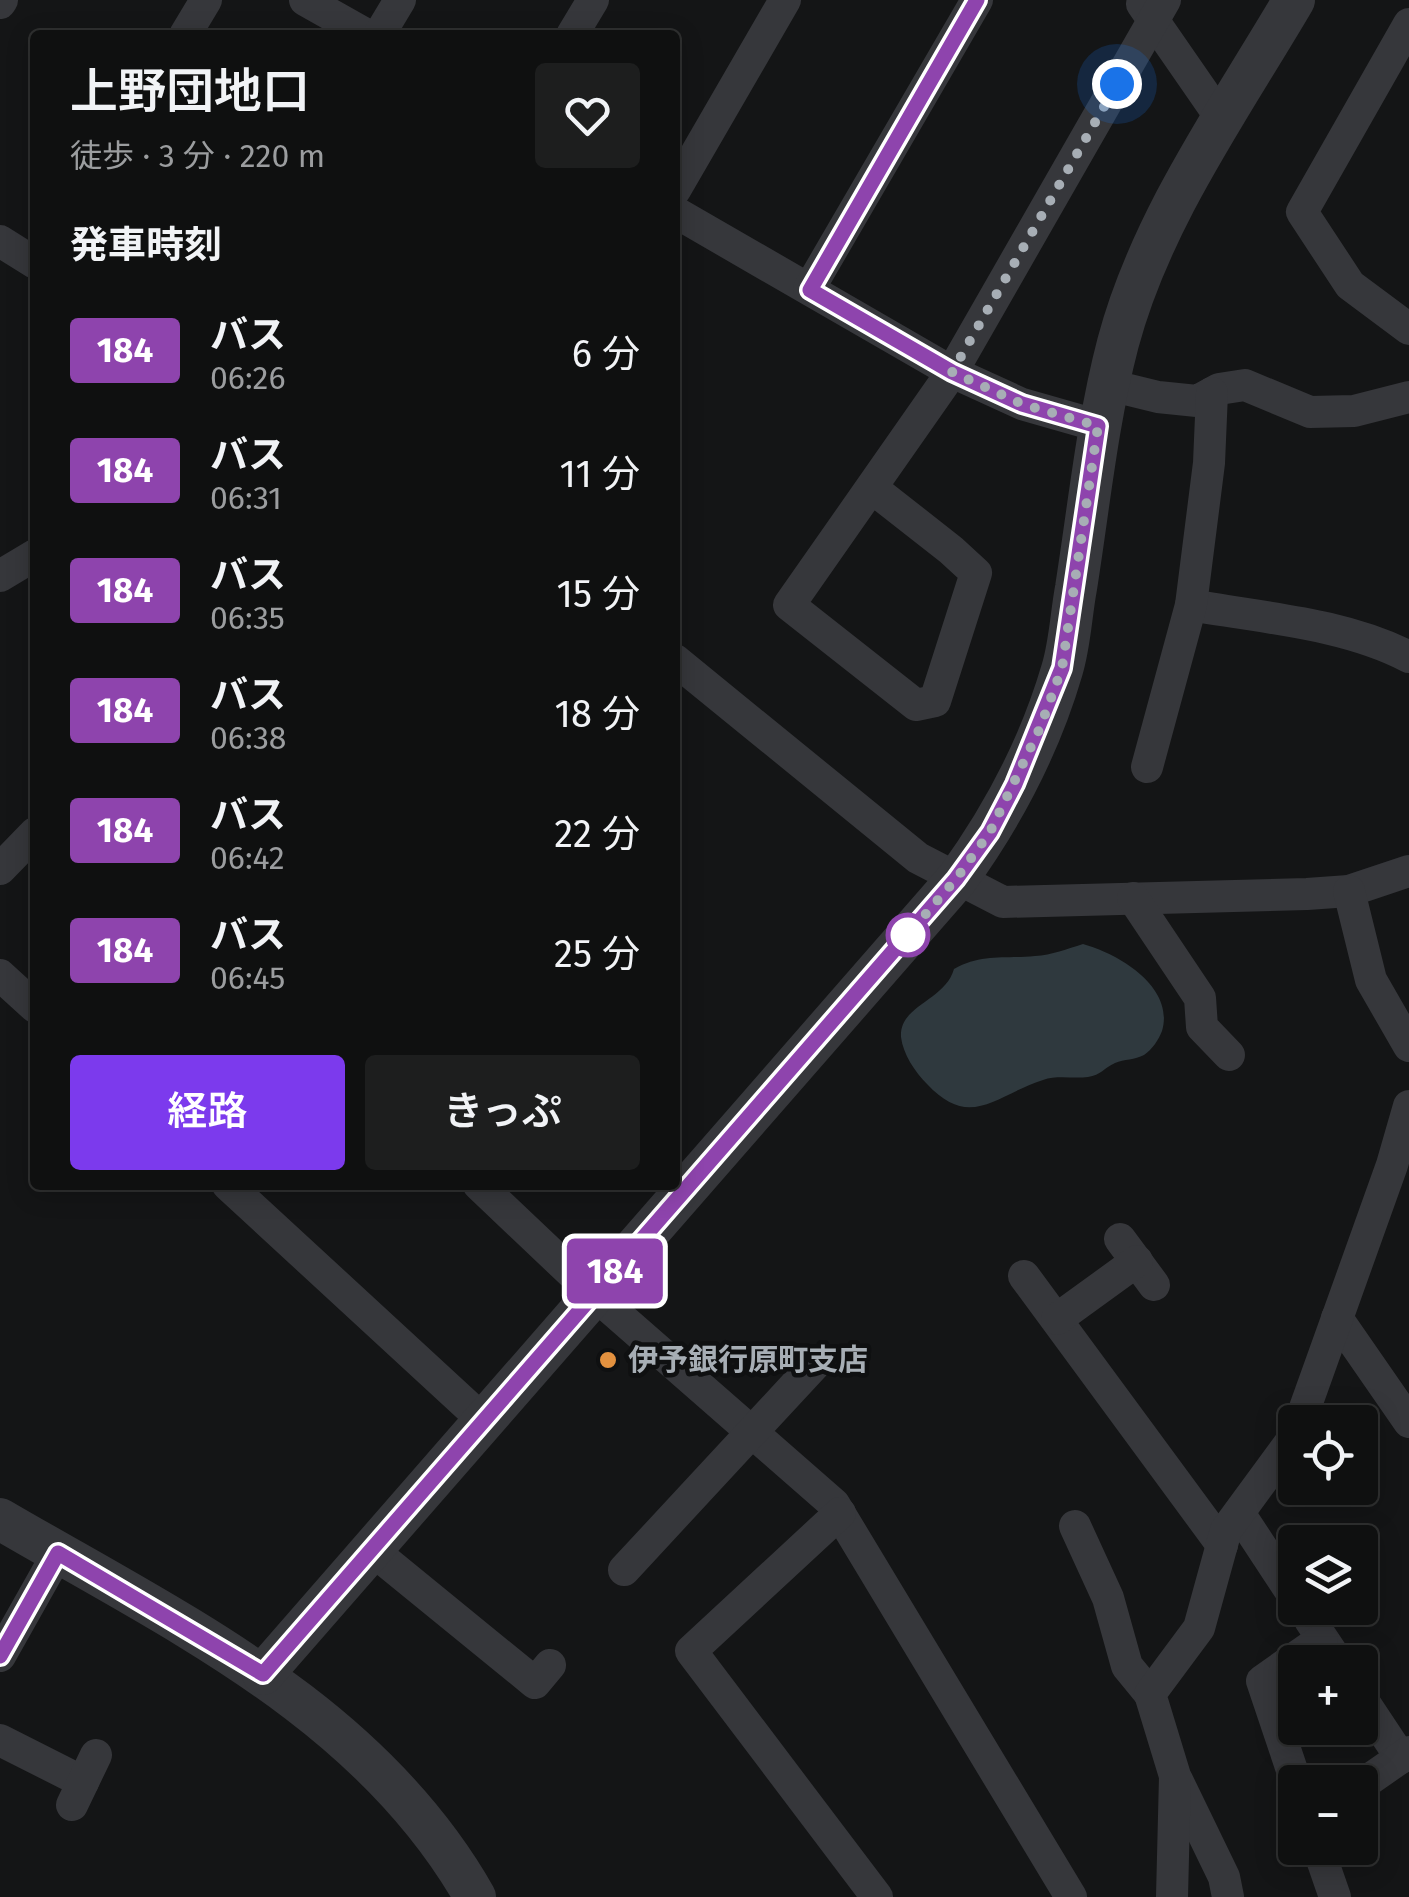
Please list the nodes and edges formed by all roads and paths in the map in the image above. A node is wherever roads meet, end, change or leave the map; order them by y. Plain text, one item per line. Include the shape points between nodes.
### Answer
1 (206, 0) edge
2 (305, 0) edge
3 (400, 0) edge
4 (593, 0) edge
5 (785, 0) edge
6 (977, 0) edge
7 (1294, 0) edge
8 (1153, 7) edge
9 (1409, 24) edge
10 (188, 30) edge
11 (358, 30) edge
12 (383, 30) edge
13 (575, 30) edge
14 (1223, 121) junction
15 (680, 181) edge
16 (680, 215) edge
17 (0, 241) edge
18 (30, 260) edge
19 (810, 290) junction
20 (1409, 329) edge
21 (952, 372) junction
22 (1109, 385) junction
23 (1212, 393) junction
24 (1409, 397) edge
25 (1098, 426) junction
26 (872, 488) junction
27 (30, 557) edge
28 (0, 576) edge
29 (1191, 605) junction
30 (1409, 657) edge
31 (680, 664) edge
32 (1147, 767) dead end
33 (30, 838) edge
34 (0, 869) edge
35 (1409, 870) edge
36 (956, 879) junction
37 (1349, 890) junction
38 (1132, 898) junction
39 (0, 975) edge
40 (30, 1002) edge
41 (1409, 1046) edge
42 (1230, 1055) dead end
43 (1409, 1106) edge
44 (239, 1190) edge
45 (484, 1190) edge
46 (1137, 1262) dead end
47 (1024, 1276) dead end
48 (595, 1295) junction
49 (1338, 1318) junction
50 (1056, 1320) junction
51 (815, 1364) dead end
52 (1306, 1405) edge
53 (484, 1421) junction
54 (1409, 1422) edge
55 (753, 1432) junction
56 (1278, 1459) edge
57 (1239, 1513) junction
58 (840, 1514) junction
59 (0, 1519) edge
60 (1074, 1526) dead end
61 (1222, 1545) junction
62 (372, 1550) junction
63 (58, 1553) junction
64 (624, 1570) dead end
65 (1278, 1572) edge
66 (0, 1656) edge
67 (550, 1665) dead end
68 (263, 1674) junction
69 (1278, 1674) edge
70 (1150, 1694) junction
71 (1378, 1720) edge
72 (1278, 1729) edge
73 (0, 1740) edge
74 (1405, 1755) edge
75 (1378, 1774) edge
76 (1175, 1776) junction
77 (84, 1781) dead end
78 (1324, 1865) edge
79 (1069, 1896) edge
80 (474, 1897) edge
81 (876, 1897) edge
82 (1172, 1897) edge
83 (1228, 1897) edge
84 (1335, 1897) edge

1 - 10 street
2 - 11 street
3 - 12 street
4 - 13 street
5 - 15 street
6 - 19 street
7 - 14 street
8 - 14 street
8 - 21 street
9 - 20 street via 1302,212 1350,285
14 - 22 street via 1160,232
16 - 19 street
17 - 18 street
19 - 21 street
21 - 25 street via 1022,404
21 - 26 street
22 - 23 street via 1158,397 1197,400
22 - 25 street
23 - 24 street via 1245,385 1310,412 1354,411
23 - 29 street
25 - 36 street via 1062,668 998,816
26 - 26 street via 976,573 934,701 916,705 789,605
27 - 28 street
29 - 30 street via 1336,632
29 - 32 street
31 - 36 street via 918,858
33 - 34 street
35 - 37 street
36 - 38 street via 1002,902
36 - 48 street
37 - 38 street
37 - 41 street via 1371,980
38 - 42 street via 1200,998 1202,1027
39 - 40 street
43 - 49 street
44 - 53 street
45 - 48 street
46 - 50 street
47 - 50 street
48 - 53 street
48 - 55 street
49 - 52 street
49 - 54 street
50 - 61 street
51 - 55 street
53 - 62 street
55 - 58 street
55 - 64 street
56 - 57 street
57 - 61 street
57 - 65 street
58 - 79 street
58 - 81 street via 690,1651
59 - 63 street
60 - 70 street via 1108,1598 1127,1666
61 - 70 street via 1199,1628
62 - 67 street via 534,1683
62 - 68 street
63 - 66 street
63 - 68 street
68 - 80 street via 373,1764 422,1819
69 - 72 street via 1262,1681
70 - 76 street
71 - 74 street
73 - 77 street
74 - 75 street
76 - 82 street
76 - 83 street
78 - 84 street

